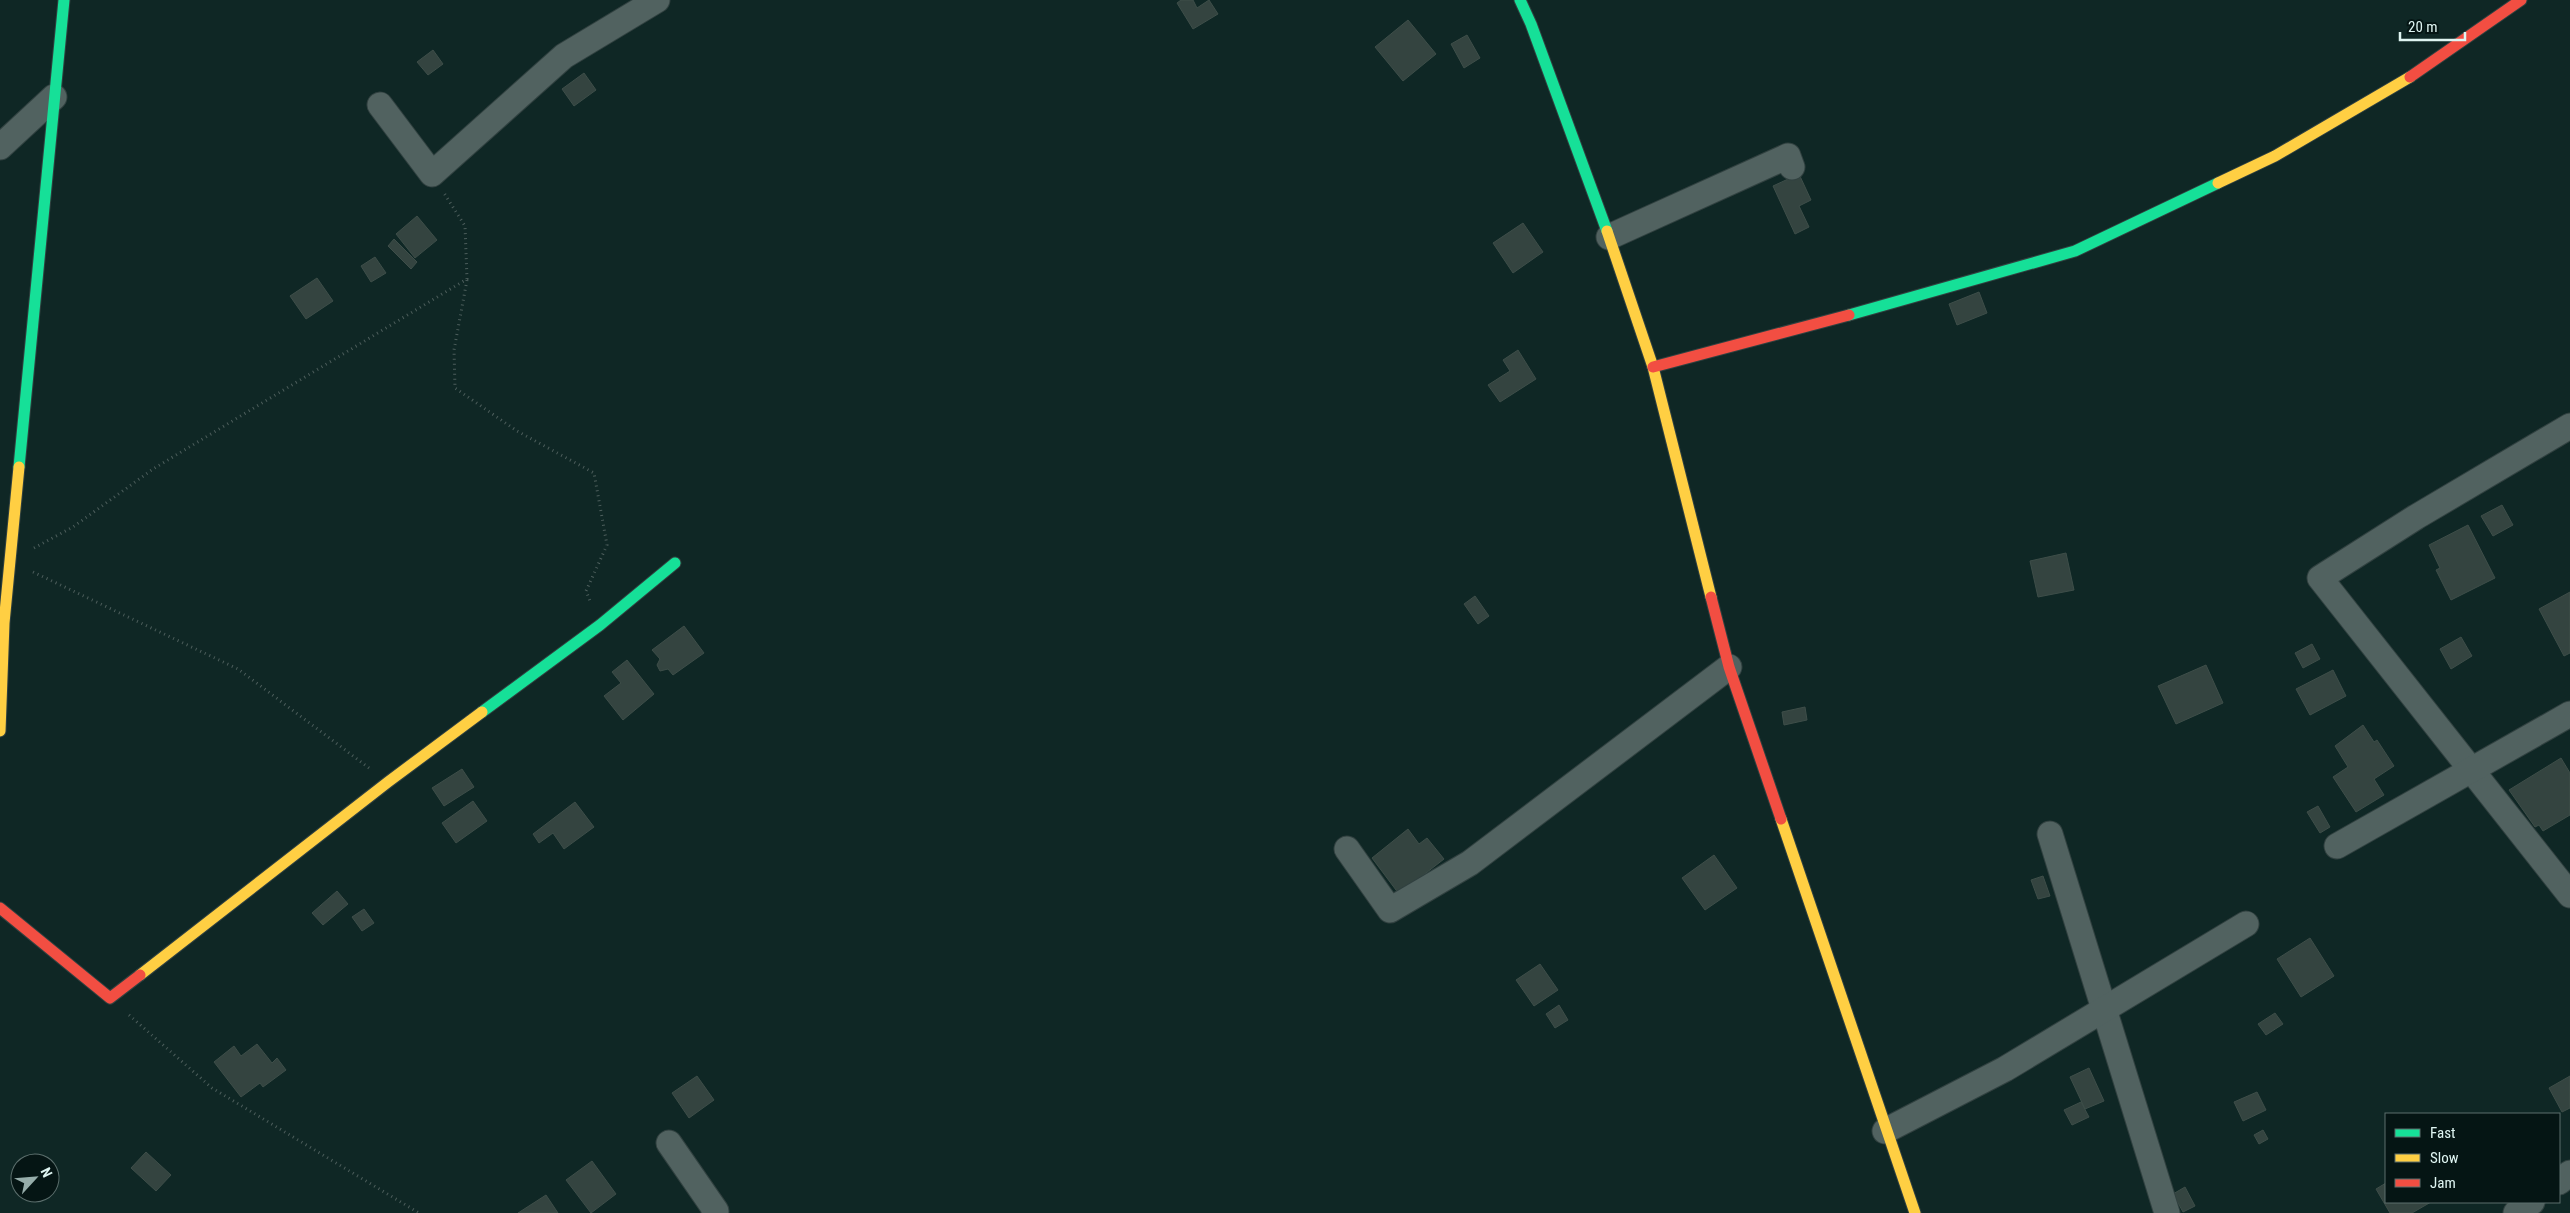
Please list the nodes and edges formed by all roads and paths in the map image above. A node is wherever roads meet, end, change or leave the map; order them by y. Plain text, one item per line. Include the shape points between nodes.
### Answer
1 (64, 0) edge
2 (658, 0) edge
3 (1520, 0) edge
4 (2521, 0) edge
5 (54, 96) junction
6 (380, 105) dead end
7 (0, 147) edge
8 (1792, 167) dead end
9 (432, 174) junction
10 (1609, 237) junction
11 (467, 279) junction
12 (1653, 367) junction
13 (2570, 426) edge
14 (10, 561) junction
15 (675, 563) dead end
16 (600, 625) junction
17 (1729, 667) junction
18 (2570, 714) edge
19 (0, 731) edge
20 (2472, 771) junction
21 (388, 782) junction
22 (2050, 834) dead end
23 (2337, 846) dead end
24 (1347, 849) dead end
25 (2570, 895) edge
26 (0, 908) edge
27 (2246, 924) dead end
28 (104, 993) junction
29 (2105, 1011) junction
30 (1885, 1131) junction
31 (669, 1142) dead end
32 (2570, 1173) edge
33 (2560, 1181) edge
34 (2531, 1203) edge
35 (419, 1213) edge
36 (714, 1213) edge
37 (1915, 1213) edge
38 (2167, 1213) edge
39 (2516, 1213) edge

1 - 5 street
2 - 9 street via 564,56
3 - 10 street
4 - 12 street via 2428,66 2275,156 2075,251
5 - 7 street
5 - 14 street
6 - 9 street
8 - 10 street via 1788,156
9 - 11 path via 465,226
10 - 12 street
11 - 14 path via 153,469 72,527
11 - 16 path via 454,350 455,388 517,431 594,473 607,545 586,591
12 - 17 street
13 - 20 street via 2416,516 2320,578
14 - 19 street
14 - 21 path via 238,669
15 - 16 street
16 - 21 street
17 - 24 street via 1470,863 1390,910
17 - 30 street
18 - 20 street
20 - 23 street
20 - 25 street
21 - 28 street via 110,998
22 - 29 street
26 - 28 street
27 - 29 street
28 - 35 path via 212,1088
29 - 30 street via 2005,1069
29 - 38 street
30 - 37 street
31 - 36 street via 716,1211
32 - 33 street
34 - 39 street

